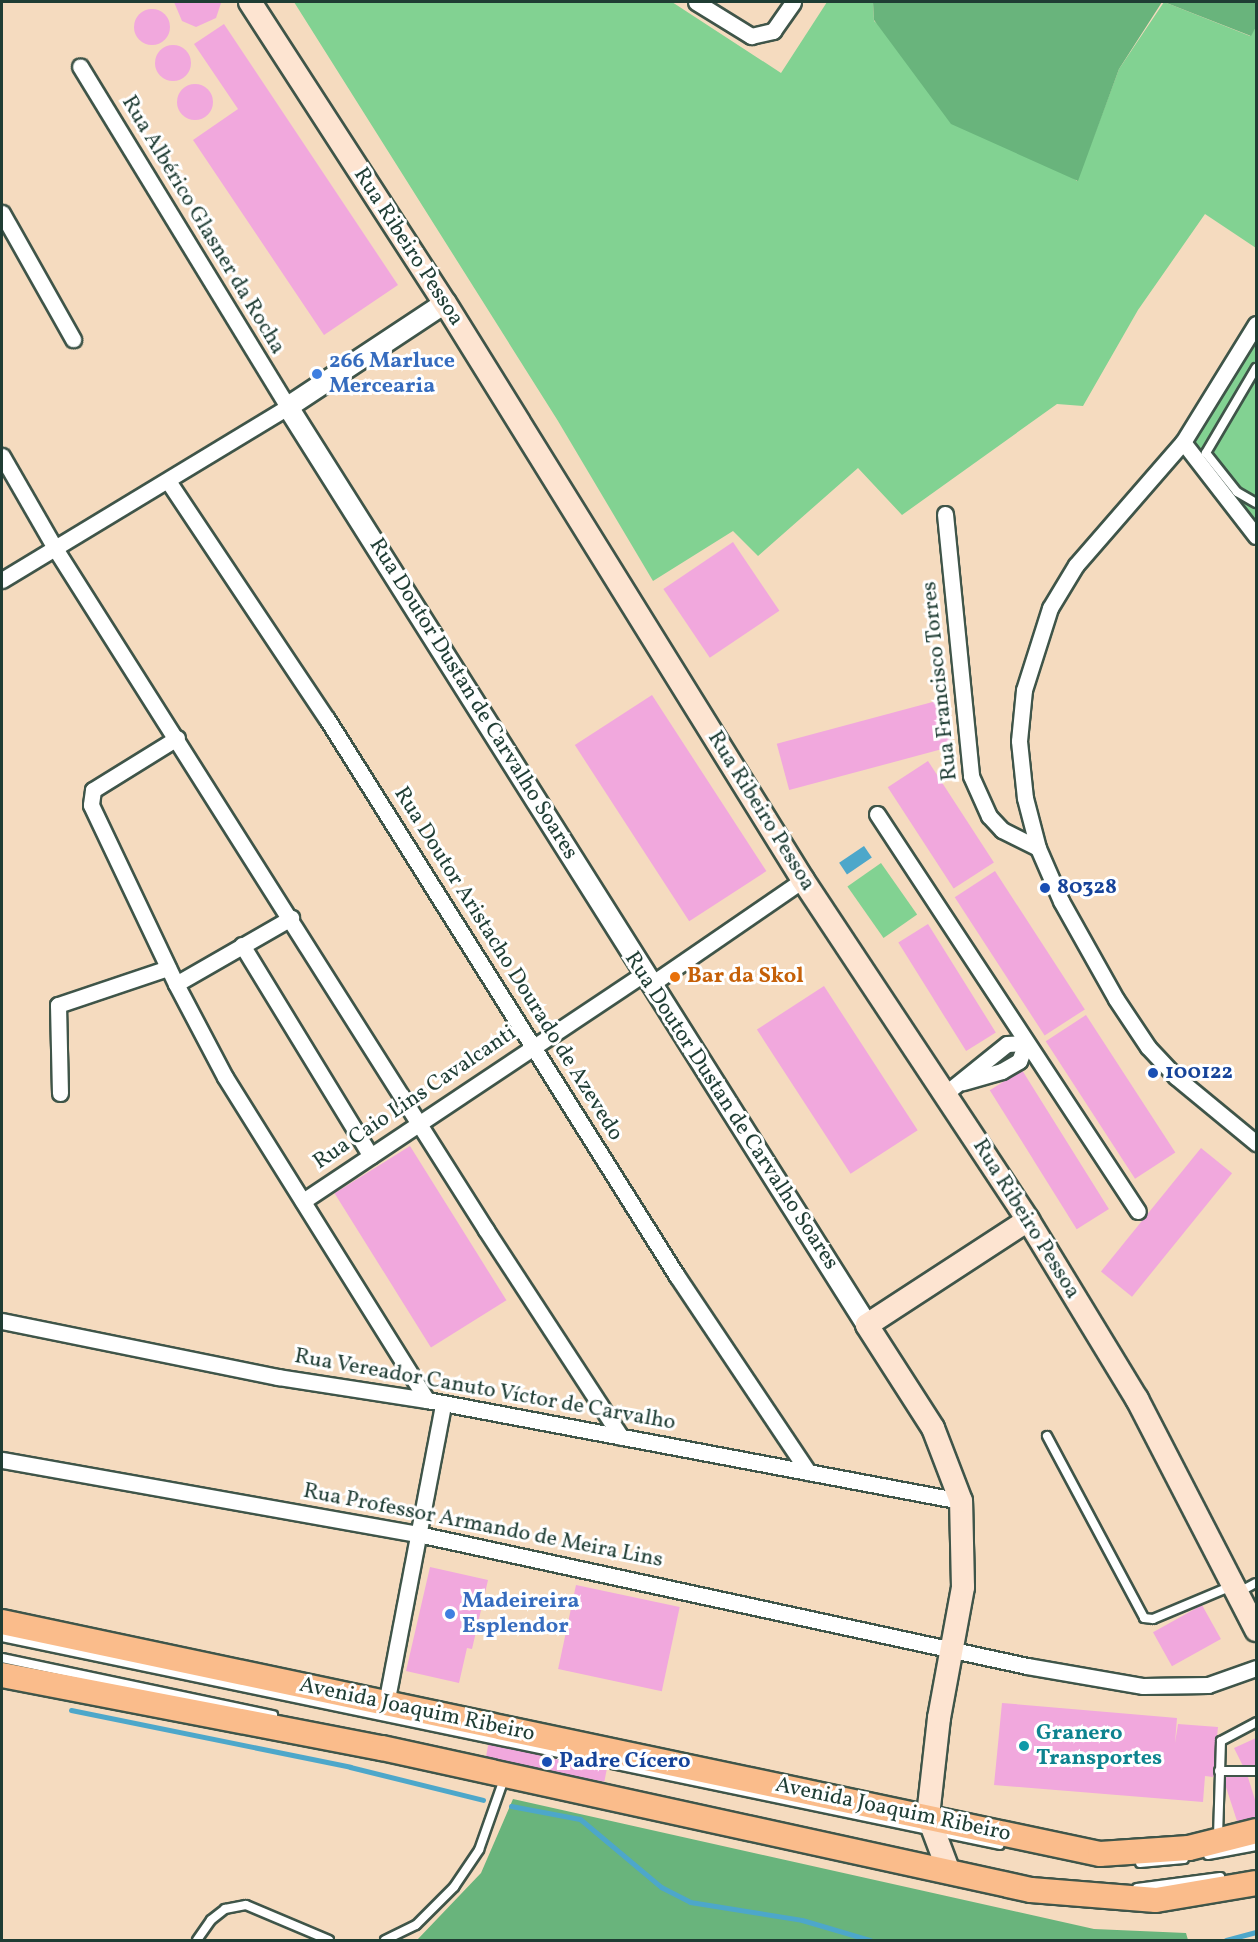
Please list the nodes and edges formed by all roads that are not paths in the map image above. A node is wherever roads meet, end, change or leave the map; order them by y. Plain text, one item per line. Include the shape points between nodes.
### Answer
1 (250, 2) edge
2 (696, 2) edge
3 (793, 2) edge
4 (80, 66) dead end
5 (2, 213) edge
6 (445, 303) junction
7 (1257, 324) edge
8 (73, 339) dead end
9 (1257, 368) edge
10 (288, 407) junction
11 (1183, 442) junction
12 (1206, 453) junction
13 (2, 456) edge
14 (168, 481) junction
15 (1257, 503) edge
16 (945, 514) dead end
17 (1257, 536) edge
18 (56, 550) junction
19 (2, 580) edge
20 (177, 738) junction
21 (877, 814) dead end
22 (1038, 848) junction
23 (803, 880) junction
24 (291, 918) junction
25 (242, 945) junction
26 (168, 968) junction
27 (647, 980) junction
28 (176, 984) junction
29 (1026, 1043) junction
30 (534, 1045) junction
31 (955, 1088) junction
32 (60, 1093) dead end
33 (419, 1124) junction
34 (1257, 1143) edge
35 (371, 1156) junction
36 (303, 1201) junction
37 (1138, 1211) dead end
38 (1028, 1220) junction
39 (2, 1321) edge
40 (867, 1325) junction
41 (427, 1400) junction
42 (442, 1405) junction
43 (1047, 1436) dead end
44 (621, 1437) junction
45 (2, 1460) edge
46 (808, 1472) junction
47 (961, 1501) junction
48 (418, 1534) junction
49 (1242, 1588) edge
50 (2, 1622) edge
51 (1257, 1629) edge
52 (2, 1636) edge
53 (953, 1649) junction
54 (2, 1658) edge
55 (1257, 1668) edge
56 (2, 1675) edge
57 (386, 1704) junction
58 (286, 1718) dead end
59 (1257, 1722) edge
60 (309, 1723) dead end
61 (1220, 1771) junction
62 (1257, 1771) edge
63 (506, 1775) junction
64 (930, 1824) junction
65 (793, 1827) dead end
66 (1257, 1831) edge
67 (1218, 1841) junction
68 (874, 1845) dead end
69 (1005, 1846) dead end
70 (1257, 1846) edge
71 (1050, 1854) dead end
72 (946, 1866) junction
73 (1246, 1879) edge
74 (197, 1941) edge
75 (329, 1941) edge
76 (385, 1941) edge

1 - 6 main road, Rua Ribeiro Pessoa
2 - 3 street via 751,36 773,31
4 - 10 street, Rua Albérico Glasner da Rocha
5 - 8 street
6 - 10 street
6 - 23 main road, Rua Ribeiro Pessoa
7 - 11 street
9 - 12 lane
10 - 14 street
10 - 27 street, Rua Doutor Dustan de Carvalho Soares
11 - 12 lane
11 - 17 street
11 - 22 street via 1076,565 1050,608 1035,646 1024,690 1019,741 1025,798
12 - 15 lane via 1237,492
13 - 18 street
14 - 18 street
14 - 30 street, Rua Doutor Aristacho Dourado de Azevedo via 327,719
16 - 22 street, Rua Francisco Torres via 971,776 989,816 1002,830
18 - 19 street
18 - 20 street
20 - 24 street
20 - 26 street via 93,790 90,797
21 - 29 street
22 - 34 street via 1084,945 1149,1047 1184,1083
23 - 27 street, Rua Caio Lins Cavalcanti
23 - 31 main road, Rua Ribeiro Pessoa
24 - 25 street
24 - 33 street
25 - 28 street
25 - 35 street
26 - 28 street
26 - 32 street via 58,1005
27 - 30 street, Rua Caio Lins Cavalcanti
27 - 40 street, Rua Doutor Dustan de Carvalho Soares
28 - 36 street via 225,1077
29 - 31 street via 1007,1044
29 - 37 street
30 - 33 street, Rua Caio Lins Cavalcanti
30 - 46 street, Rua Doutor Aristacho Dourado de Azevedo via 677,1276
31 - 38 main road, Rua Ribeiro Pessoa
33 - 35 street, Rua Caio Lins Cavalcanti
33 - 44 street
35 - 36 street, Rua Caio Lins Cavalcanti
36 - 41 street
38 - 40 main road
38 - 49 main road, Rua Ribeiro Pessoa via 1137,1399
39 - 41 street, Rua Vereador Canuto Víctor de Carvalho via 278,1377
40 - 47 main road, Rua Doutor Dustan de Carvalho Soares via 933,1428
41 - 42 street, Rua Vereador Canuto Víctor de Carvalho
42 - 44 street, Rua Vereador Canuto Víctor de Carvalho
42 - 48 street
43 - 49 lane via 1144,1618 1153,1619
44 - 46 street, Rua Vereador Canuto Víctor de Carvalho
45 - 48 street, Rua Professor Armando de Meira Lins
46 - 47 street, Rua Vereador Canuto Víctor de Carvalho
47 - 53 main road, Rua Doutor Dustan de Carvalho Soares via 963,1587
48 - 53 street, Rua Professor Armando de Meira Lins
48 - 57 street
49 - 51 main road, Rua Ribeiro Pessoa
50 - 57 main road, Avenida Joaquim Ribeiro
52 - 64 lane
53 - 55 street, Rua Professor Armando de Meira Lins via 1027,1666 1177,1688 1208,1685
53 - 64 main road, Rua Doutor Dustan de Carvalho Soares via 939,1718
54 - 58 lane
56 - 63 main road, Avenida Joaquim Ribeiro
57 - 64 main road, Avenida Joaquim Ribeiro
59 - 61 lane via 1221,1739
60 - 65 lane
61 - 62 lane
61 - 67 lane
63 - 72 main road, Avenida Joaquim Ribeiro
63 - 76 lane via 479,1850 454,1887 416,1925
64 - 67 main road, Avenida Joaquim Ribeiro via 1100,1854 1189,1848
64 - 69 lane
64 - 72 main road, Rua Doutor Dustan de Carvalho Soares
66 - 67 main road, Avenida Joaquim Ribeiro
68 - 72 lane
70 - 71 lane via 1164,1863 1096,1862
72 - 73 main road, Avenida Joaquim Ribeiro via 1031,1890 1142,1900 1204,1895
74 - 75 lane via 211,1920 225,1909 246,1905

